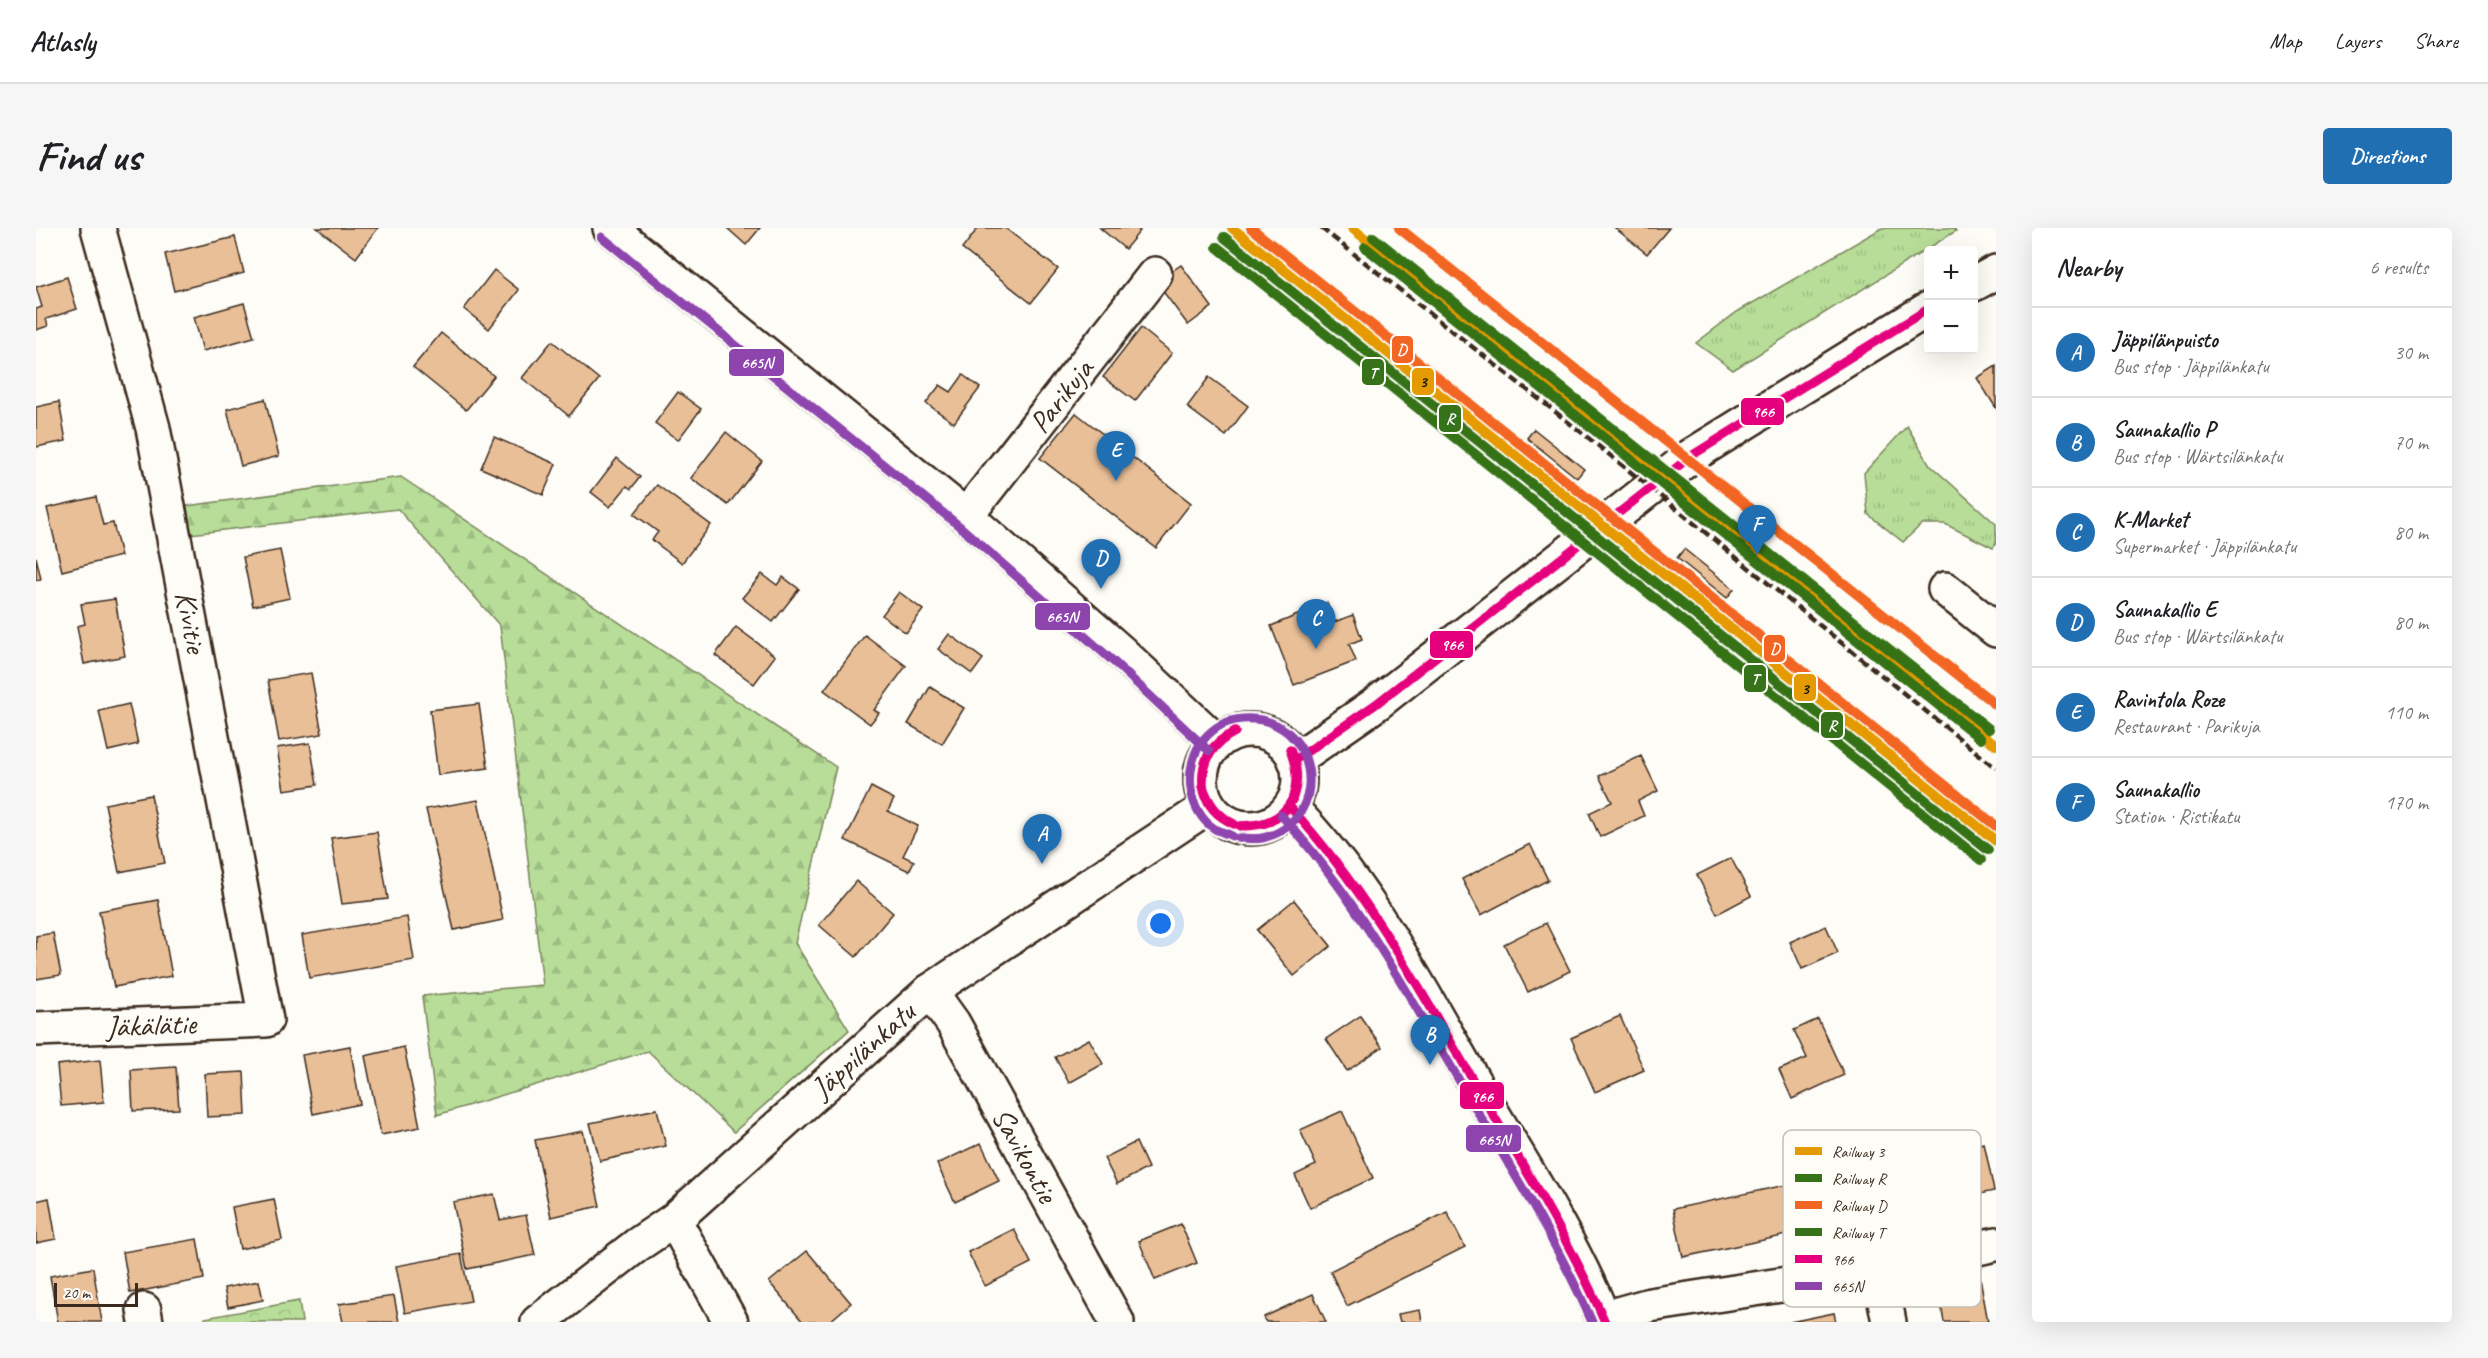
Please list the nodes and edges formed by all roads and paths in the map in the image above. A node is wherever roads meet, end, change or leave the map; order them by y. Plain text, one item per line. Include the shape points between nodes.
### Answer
1 (98, 228) edge
2 (610, 228) edge
3 (1996, 272) edge
4 (1155, 274) dead end
5 (1978, 282) edge
6 (1924, 312) edge
7 (966, 516) junction
8 (1945, 588) dead end
9 (1996, 630) edge
10 (1217, 742) junction
11 (1295, 760) junction
12 (1209, 806) junction
13 (1290, 807) junction
14 (930, 991) junction
15 (266, 1020) joint
16 (36, 1029) edge
17 (674, 1220) junction
18 (1996, 1245) edge
19 (1981, 1248) edge
20 (1783, 1285) edge
21 (1886, 1307) edge
22 (1604, 1320) edge
23 (538, 1322) edge
24 (731, 1322) edge
25 (1117, 1322) edge
26 (1889, 1322) edge

1 - 15 street, Kivitie via 153,428
2 - 7 street
3 - 5 street
4 - 7 street, Parikuja
6 - 11 street via 1691,456 1376,704
7 - 10 street
8 - 9 street
10 - 11 street via 1240,731 1267,733 1278,739
10 - 12 street via 1202,766 1201,780
11 - 13 street via 1298,784
12 - 13 street via 1227,822 1249,828 1272,822
12 - 14 street, Jäppilänkatu
13 - 22 street via 1319,836 1368,900 1556,1221
14 - 17 street, Jäppilänkatu
14 - 25 street, Savikontie via 953,1023
15 - 16 street, Jäkälätie
17 - 23 street, Jäppilänkatu
17 - 24 street
18 - 19 street
20 - 22 street via 1650,1305
21 - 26 street

